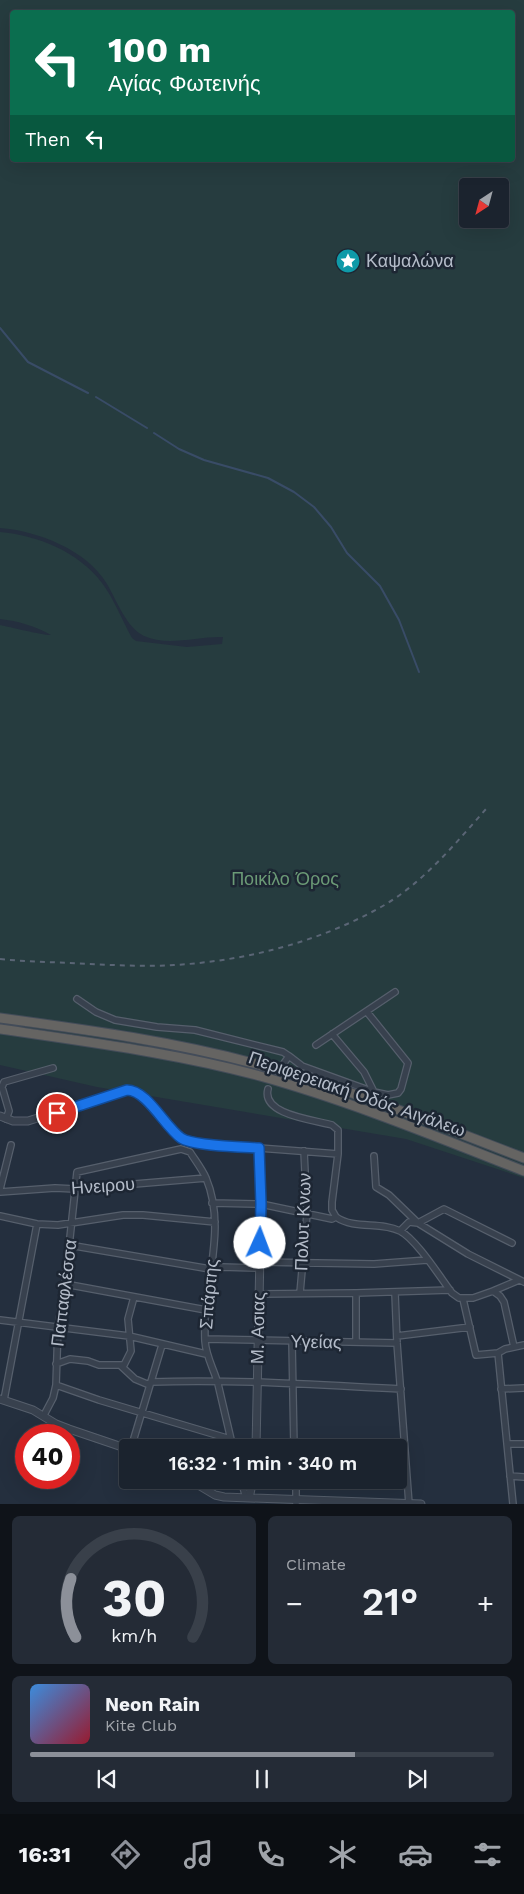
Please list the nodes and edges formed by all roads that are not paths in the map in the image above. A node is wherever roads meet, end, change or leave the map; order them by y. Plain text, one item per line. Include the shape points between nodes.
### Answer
1 (395, 992) dead end
2 (77, 999) dead end
3 (367, 1012) junction
4 (0, 1018) edge
5 (0, 1029) edge
6 (332, 1034) junction
7 (316, 1045) dead end
8 (289, 1056) junction
9 (282, 1066) dead end
10 (53, 1068) dead end
11 (268, 1089) dead end
12 (374, 1092) junction
13 (3, 1118) edge
14 (11, 1145) dead end
15 (259, 1148) junction
16 (181, 1149) joint
17 (304, 1151) junction
18 (338, 1154) junction
19 (374, 1156) dead end
20 (524, 1158) edge
21 (0, 1159) edge
22 (7, 1161) junction
23 (524, 1171) edge
24 (206, 1178) junction
25 (75, 1188) junction
26 (0, 1191) edge
27 (212, 1202) junction
28 (261, 1204) junction
29 (307, 1214) junction
30 (0, 1216) edge
31 (336, 1217) junction
32 (215, 1222) junction
33 (418, 1222) junction
34 (37, 1224) junction
35 (72, 1224) junction
36 (400, 1231) junction
37 (512, 1243) dead end
38 (69, 1245) junction
39 (427, 1260) junction
40 (304, 1262) junction
41 (259, 1265) junction
42 (210, 1269) junction
43 (522, 1281) edge
44 (65, 1284) junction
45 (450, 1290) junction
46 (493, 1291) junction
47 (396, 1292) junction
48 (300, 1293) junction
49 (259, 1294) junction
50 (356, 1294) junction
51 (134, 1297) junction
52 (463, 1299) junction
53 (206, 1310) junction
54 (0, 1320) edge
55 (18, 1323) junction
56 (58, 1327) junction
57 (470, 1327) junction
58 (129, 1336) junction
59 (397, 1336) junction
60 (205, 1338) junction
61 (258, 1340) junction
62 (292, 1342) junction
63 (356, 1342) junction
64 (397, 1344) junction
65 (162, 1345) junction
66 (524, 1345) edge
67 (514, 1347) junction
68 (498, 1353) junction
69 (206, 1354) junction
70 (56, 1364) junction
71 (121, 1366) junction
72 (151, 1382) junction
73 (217, 1382) junction
74 (258, 1383) junction
75 (56, 1385) junction
76 (293, 1385) junction
77 (524, 1388) edge
78 (401, 1389) junction
79 (501, 1389) junction
80 (2, 1399) edge
81 (142, 1412) junction
82 (44, 1415) junction
83 (134, 1439) edge
84 (218, 1439) edge
85 (231, 1439) edge
86 (256, 1439) edge
87 (294, 1439) edge
88 (404, 1439) edge
89 (506, 1444) junction
90 (524, 1444) edge
91 (119, 1446) edge
92 (510, 1476) junction
93 (524, 1476) edge
94 (407, 1477) edge
95 (205, 1489) edge
96 (244, 1489) edge
97 (250, 1489) edge
98 (296, 1489) edge
99 (248, 1498) junction
100 (224, 1501) edge
101 (296, 1502) edge
102 (337, 1503) edge
103 (409, 1504) edge
104 (422, 1504) edge
105 (513, 1504) edge

1 - 3 street
2 - 8 street via 115,1020 195,1030
3 - 6 street
3 - 12 street via 408,1063 398,1093
4 - 20 highway, Περιφερειακή Οδός Αιγάλεω via 195,1049 265,1066
5 - 23 highway, Περιφερειακή Οδός Αιγάλεω via 193,1060 262,1077 412,1128
6 - 7 street
6 - 12 street via 364,1072
8 - 9 street
8 - 12 street via 302,1066
10 - 13 street via 3,1084 9,1111
11 - 18 street via 269,1103 277,1110 335,1126 339,1134
13 - 15 street via 28,1121 132,1090 142,1096 185,1141
14 - 22 street
15 - 17 street
15 - 28 street, Μ. Ασιας
16 - 24 street, Σπάρτης via 190,1152
16 - 25 street, Παπαφλέσσα via 80,1170 75,1175
17 - 18 street
17 - 29 street, Πολυτ Κνων
18 - 31 street via 332,1202
19 - 33 street via 376,1187
21 - 22 street
22 - 26 street
24 - 25 street, Ηνειρου
24 - 27 street, Σπάρτης
25 - 26 street, Ηνειρου
25 - 35 street, Παπαφλέσσα
27 - 28 street
27 - 32 street, Σπάρτης
28 - 29 street
28 - 41 street, Μ. Ασιας
29 - 31 street
29 - 40 street, Πολυτ Κνων
30 - 34 street
31 - 36 street via 349,1223
32 - 35 street via 123,1215
32 - 42 street, Σπάρτης
33 - 36 street via 409,1222
33 - 37 street via 444,1209
33 - 43 street via 468,1254
34 - 35 street
34 - 55 street
35 - 38 street, Παπαφλέσσα
36 - 39 street
38 - 42 street
38 - 44 street, Παπαφλέσσα
39 - 40 street via 374,1264
39 - 45 street
40 - 41 street
40 - 48 street, Πολυτ Κνων
41 - 42 street
41 - 49 street, Μ. Ασιας
42 - 53 street, Σπάρτης
43 - 46 street
44 - 51 street
44 - 56 street, Παπαφλέσσα
45 - 47 street
45 - 52 street
46 - 52 street
46 - 67 street via 504,1302
47 - 50 street
47 - 59 street
48 - 49 street
48 - 50 street
49 - 61 street, Μ. Ασιας
50 - 63 street
51 - 53 street
51 - 58 street via 128,1315
52 - 57 street
53 - 60 street, Σπάρτης
54 - 55 street
55 - 56 street
55 - 80 street
56 - 58 street
56 - 70 street, Παπαφλέσσα
57 - 59 street
57 - 68 street via 476,1355
58 - 65 street
58 - 71 street via 130,1351 127,1362
59 - 64 street
60 - 61 street, Υγείας
60 - 69 street, Σπάρτης
61 - 62 street, Υγείας
61 - 74 street, Μ. Ασιας
62 - 63 street, Υγείας
62 - 76 street
63 - 64 street, Υγείας
64 - 78 street
65 - 69 street
65 - 72 street
66 - 67 street
67 - 68 street
68 - 79 street
69 - 73 street, Σπάρτης
70 - 71 street via 70,1359
70 - 75 street, Παπαφλέσσα
71 - 72 street via 142,1382
72 - 73 street
72 - 81 street
73 - 74 street
73 - 85 street, Σπάρτης
74 - 76 street
74 - 86 street, Μ. Ασιας
75 - 81 street
75 - 82 street, Παπαφλέσσα
76 - 78 street
76 - 87 street
77 - 79 street
78 - 88 street
79 - 89 street
80 - 82 street
81 - 83 street
81 - 84 street
82 - 91 street via 63,1426
89 - 90 street
89 - 92 street
92 - 93 street
92 - 105 street
94 - 103 street
95 - 100 street
96 - 99 street
97 - 99 street
98 - 101 street
99 - 100 street
99 - 101 street
101 - 102 street
102 - 103 street
103 - 104 street

